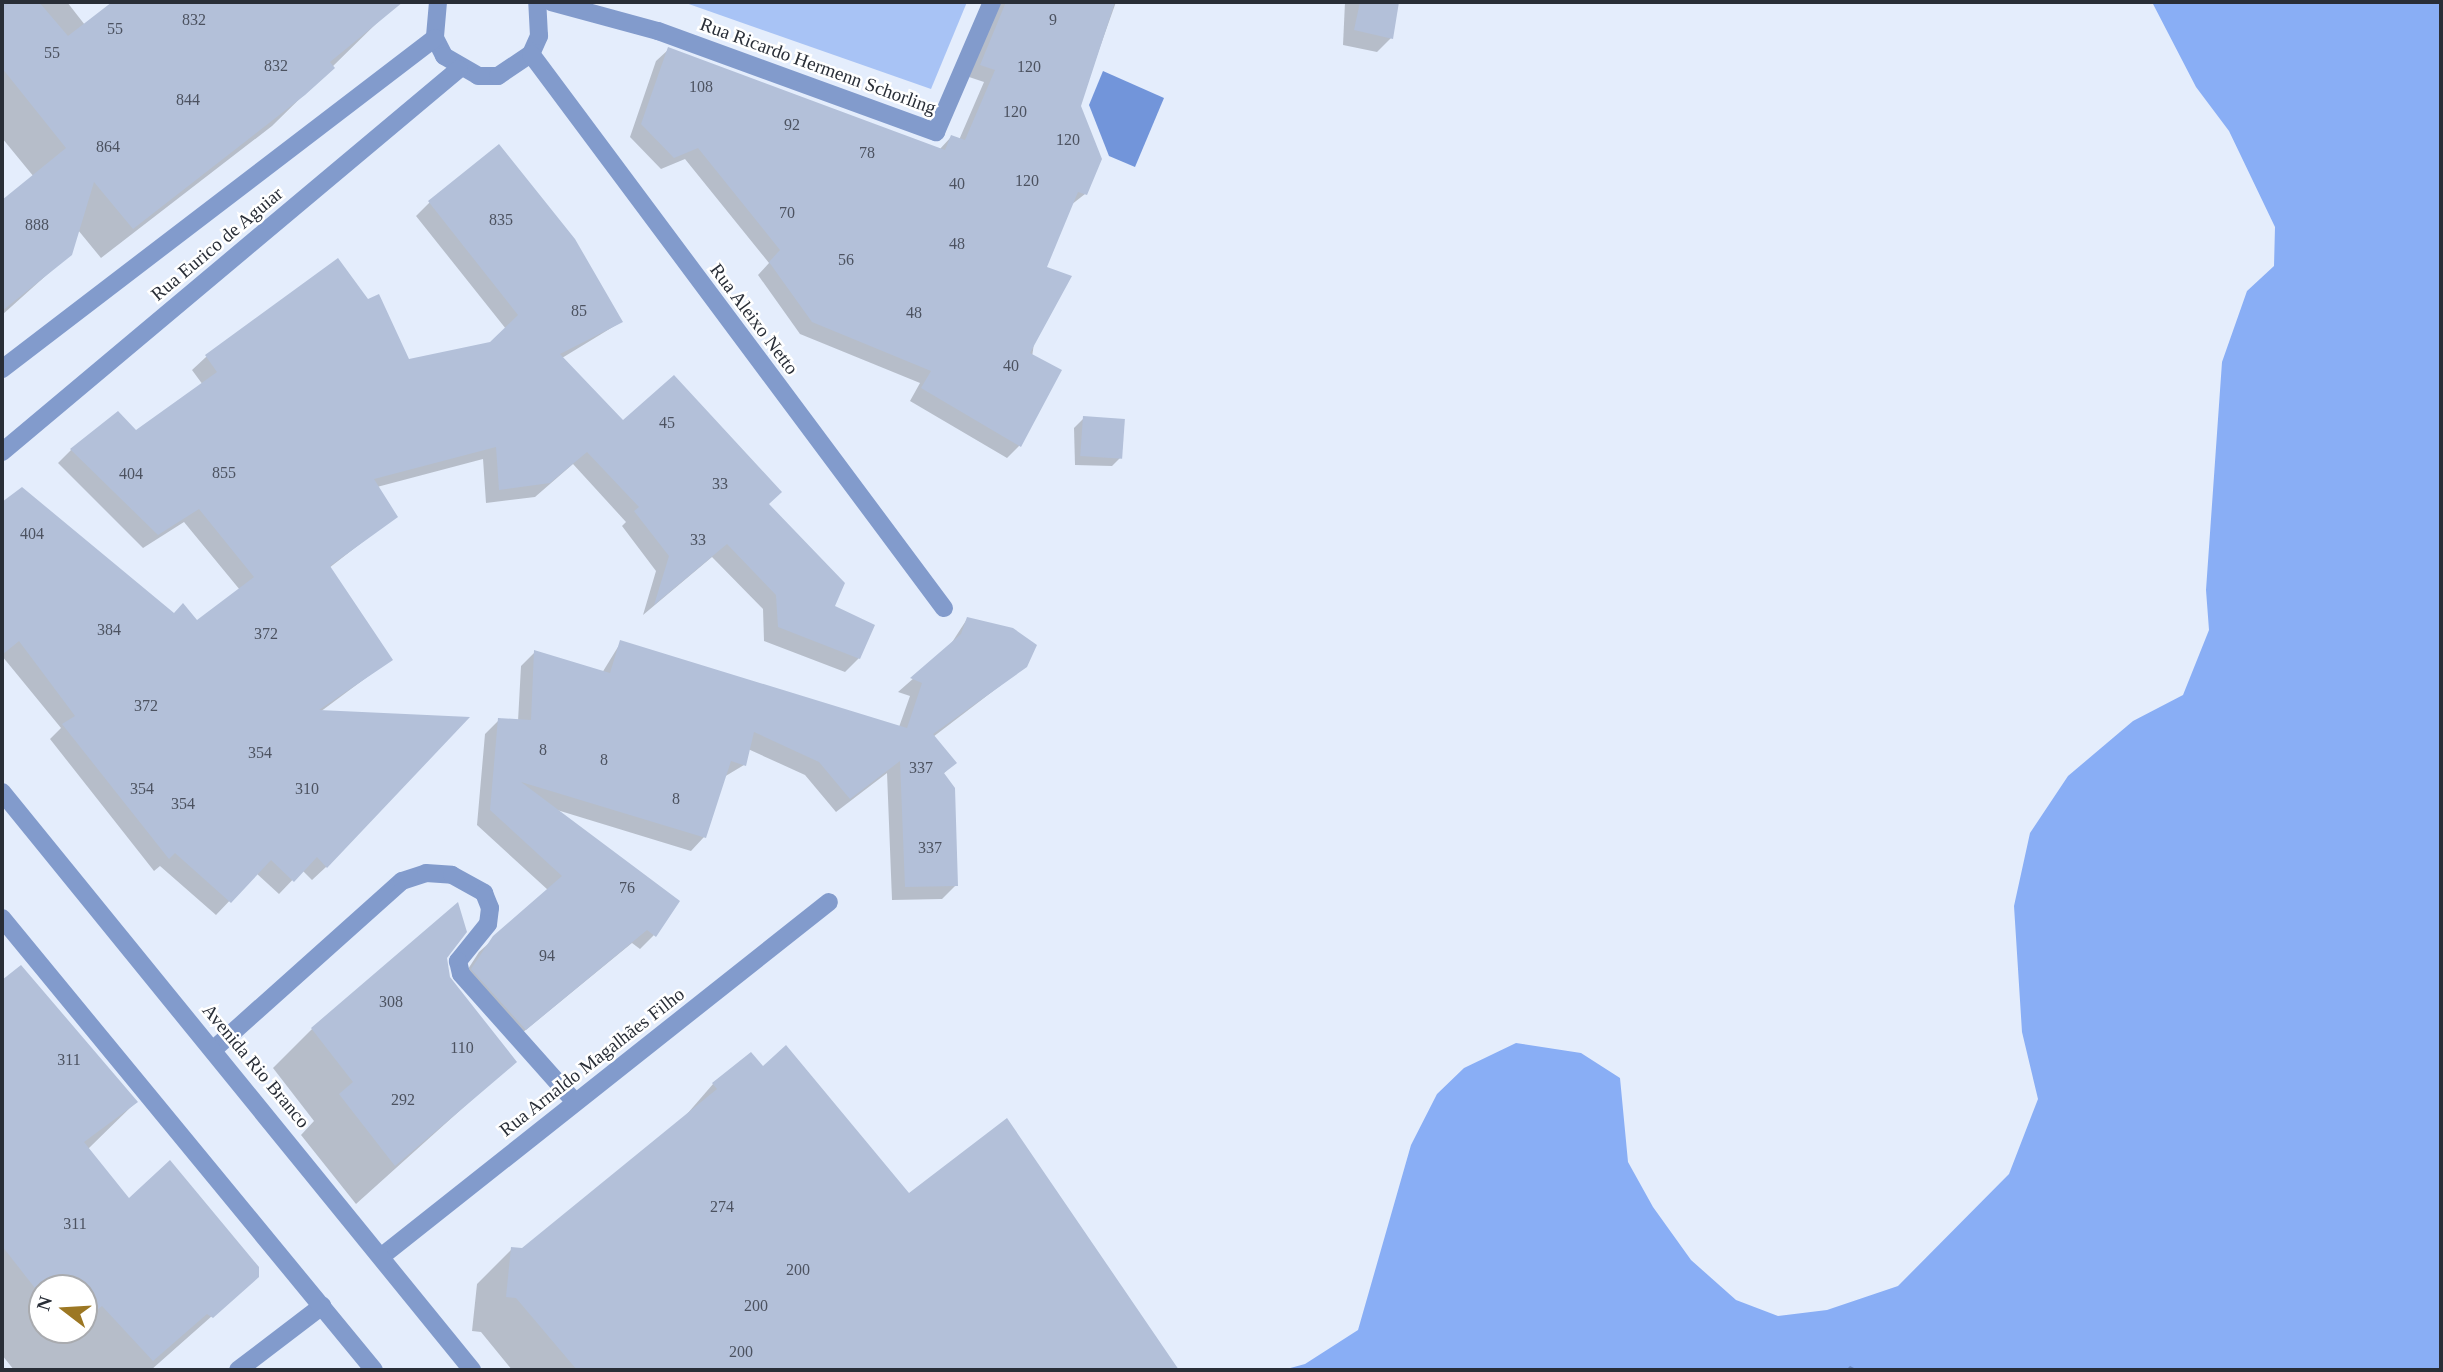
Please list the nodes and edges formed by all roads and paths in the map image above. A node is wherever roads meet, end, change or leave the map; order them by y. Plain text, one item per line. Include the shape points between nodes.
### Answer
1 (439, 2) edge
2 (537, 2) edge
3 (551, 2) edge
4 (992, 2) edge
5 (435, 38) junction
6 (531, 54) junction
7 (459, 69) junction
8 (2, 369) edge
9 (2, 452) edge
10 (944, 608) dead end
11 (2, 792) edge
12 (829, 902) dead end
13 (2, 918) edge
14 (214, 1049) junction
15 (575, 1102) junction
16 (382, 1256) junction
17 (322, 1306) junction
18 (238, 1370) edge
19 (374, 1370) edge
20 (472, 1370) edge

1 - 5 street
2 - 6 street via 539,36
3 - 4 street, Rua Ricardo Hermenn Schorling via 658,32 936,132
5 - 7 street
5 - 8 street, Rua Eurico de Aguiar
6 - 7 street via 498,76
6 - 10 street, Rua Aleixo Netto
7 - 9 street, Rua Eurico de Aguiar
11 - 14 street, Avenida Rio Branco
12 - 15 street, Rua Arnaldo Magalhães Filho
13 - 17 street
14 - 15 street via 402,881 426,873 452,875 484,893 490,908 488,924 458,961 461,974
14 - 16 street, Avenida Rio Branco
15 - 16 street, Rua Arnaldo Magalhães Filho
16 - 20 street, Avenida Rio Branco
17 - 18 street
17 - 19 street

